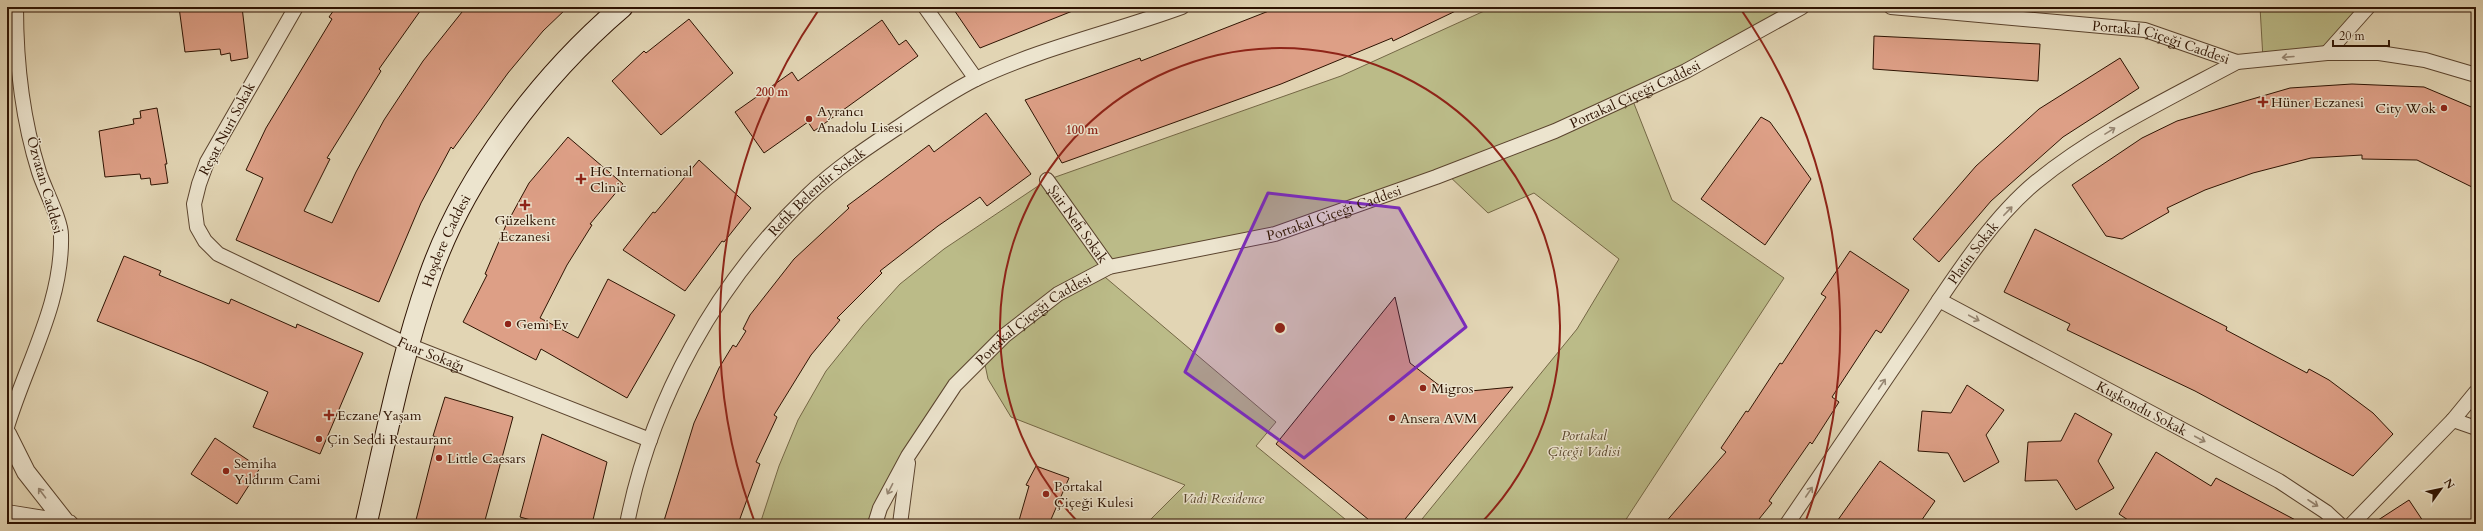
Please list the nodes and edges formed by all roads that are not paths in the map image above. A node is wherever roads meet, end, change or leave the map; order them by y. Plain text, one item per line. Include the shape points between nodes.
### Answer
1 (16, 7) edge
2 (296, 7) edge
3 (622, 7) edge
4 (925, 7) edge
5 (1182, 7) edge
6 (1802, 7) edge
7 (1891, 7) edge
8 (2368, 7) edge
9 (2327, 53) junction
10 (2237, 62) junction
11 (2476, 75) edge
12 (976, 79) junction
13 (1047, 180) dead end
14 (218, 254) joint
15 (1109, 267) junction
16 (1939, 300) junction
17 (408, 345) junction
18 (2476, 392) edge
19 (2453, 420) junction
20 (7, 427) edge
21 (2476, 428) edge
22 (7, 434) edge
23 (650, 440) junction
24 (908, 456) junction
25 (7, 514) edge
26 (66, 524) edge
27 (70, 524) edge
28 (366, 524) edge
29 (627, 524) edge
30 (875, 524) edge
31 (900, 524) edge
32 (1788, 524) edge
33 (2339, 524) edge
34 (2352, 524) edge

1 - 20 street, Özvatan Caddesi via 16,57 24,111 39,171 61,233 60,272
2 - 14 street, Reşat Nuri Sokak via 207,162 199,184 194,204 197,227 205,241
3 - 17 main road, Hoşdere Caddesi via 573,53 530,103 492,155 452,222 430,277
4 - 12 street
5 - 12 street, Refik Belendir Sokak
6 - 15 street, Portakal Çiçeği Caddesi via 1679,74 1555,131 1436,177 1275,234
7 - 10 street, Portakal Çiçeği Caddesi via 2145,30
8 - 9 street
9 -> 10 street, Portakal Çiçeği Caddesi
9 - 11 street, Portakal Çiçeği Caddesi via 2379,53 2425,60
16 -> 10 street, Platin Sokak via 1997,223 2035,183 2078,151 2117,127
12 - 23 street, Refik Belendir Sokak via 934,103 838,170 807,196 778,227 749,260 714,309 680,368
13 - 15 street, Şair Nefi Sokak
14 - 17 street, Fuar Sokağı
15 - 24 street, Portakal Çiçeği Caddesi via 1058,294 1004,336 955,385
32 -> 16 street, Platin Sokak
16 -> 33 street, Kuşkondu Sokak via 2279,481 2326,512
17 - 23 street, Fuar Sokağı
17 - 28 main road, Hoşdere Caddesi
18 - 19 street
19 - 21 street
19 - 34 street
26 -> 22 street via 26,472
23 - 29 street, Refik Belendir Sokak
24 -> 30 street, Portakal Çiçeği Caddesi via 880,508
24 - 31 street, Portakal Çiçeği Caddesi
25 - 26 street
26 - 27 street

